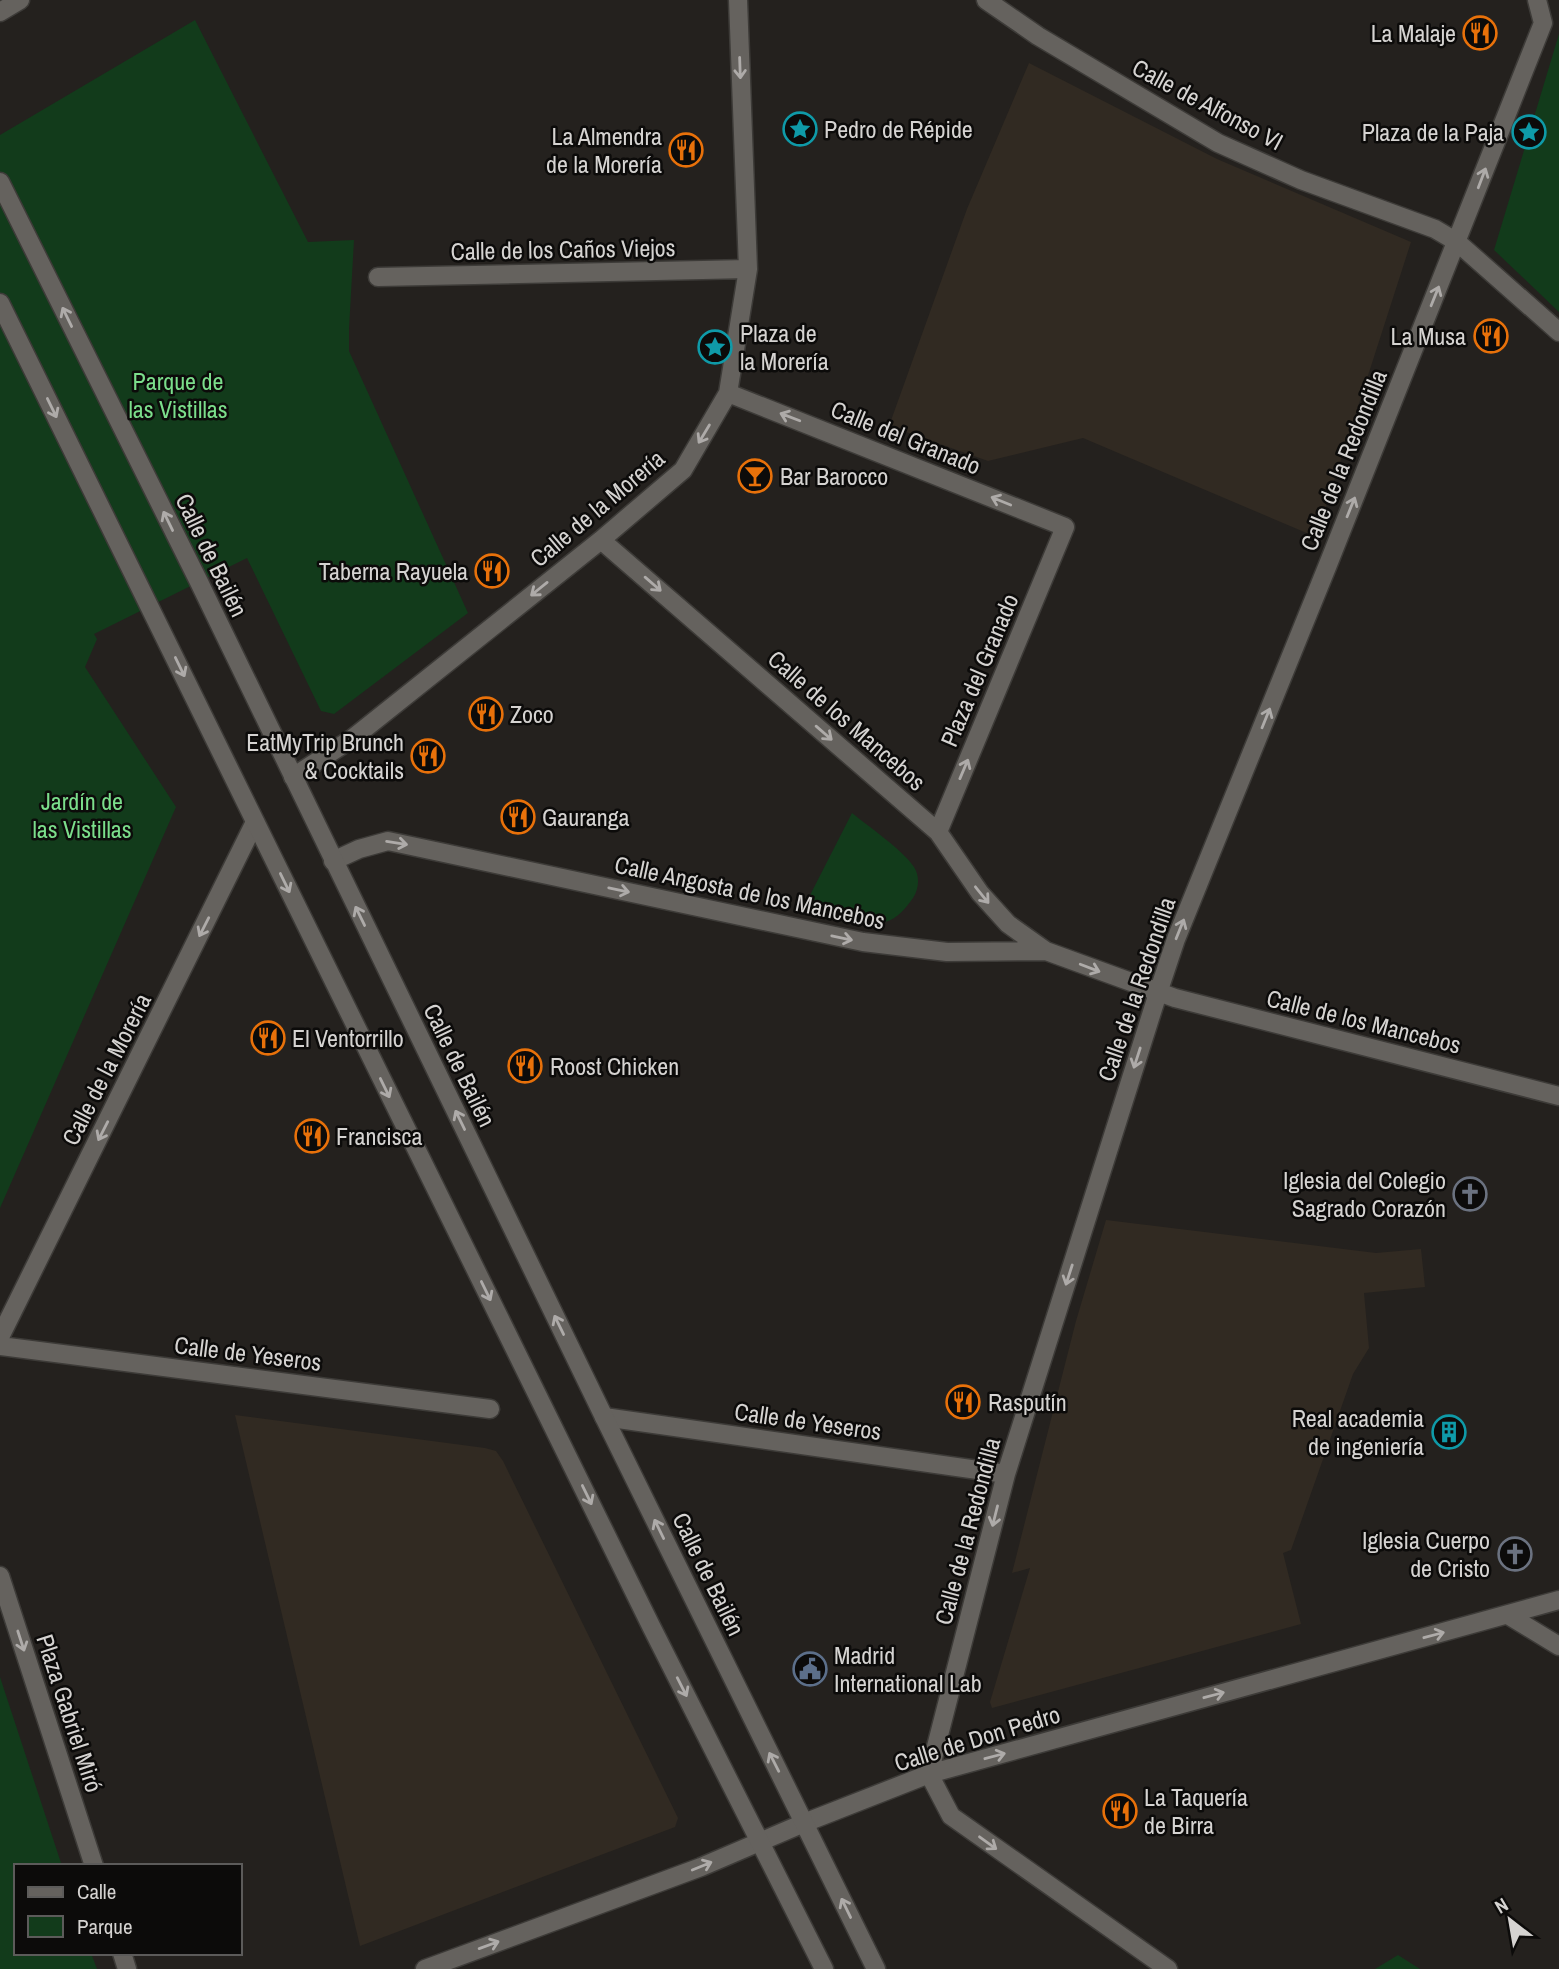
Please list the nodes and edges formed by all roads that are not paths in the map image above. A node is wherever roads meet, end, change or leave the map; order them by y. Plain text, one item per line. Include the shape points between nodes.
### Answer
1 (20, 0) edge
2 (738, 0) edge
3 (986, 0) edge
4 (1536, 0) edge
5 (0, 12) edge
6 (0, 182) edge
7 (1457, 242) junction
8 (748, 270) junction
9 (379, 277) dead end
10 (0, 303) edge
11 (1559, 332) edge
12 (728, 393) junction
13 (1065, 527) joint
14 (601, 540) junction
15 (293, 777) junction
16 (255, 822) junction
17 (938, 832) junction
18 (332, 860) junction
19 (1046, 951) junction
20 (1158, 993) junction
21 (1559, 1096) edge
22 (0, 1337) edge
23 (0, 1346) edge
24 (490, 1409) dead end
25 (604, 1417) junction
26 (1006, 1474) junction
27 (0, 1576) edge
28 (1559, 1600) edge
29 (1508, 1615) junction
30 (1559, 1646) edge
31 (929, 1774) junction
32 (804, 1823) junction
33 (761, 1842) junction
34 (93, 1864) edge
35 (425, 1969) edge
36 (824, 1969) edge
37 (876, 1969) edge
38 (1168, 1969) edge

1 - 5 street
2 -> 8 street, Calle de la Morería
3 - 7 street, Calle de Alfonso VI via 1218,143 1301,180 1435,229
7 -> 4 street, Calle de la Redondilla via 1543,23
15 -> 6 street, Calle de Bailén
7 - 11 street, Calle de Alfonso VI
20 -> 7 street, Calle de la Redondilla
8 - 9 street, Calle de los Caños Viejos
8 - 12 street, Calle de la Morería
10 -> 16 street
13 -> 12 street, Calle del Granado
12 -> 14 street, Calle de la Morería via 682,470
17 -> 13 street, Plaza del Granado
14 -> 15 street, Calle de la Morería via 353,738
14 -> 17 street, Calle de los Mancebos
15 - 18 street, Calle de Bailén
16 -> 22 street, Calle de la Morería
16 -> 33 street
17 -> 19 street, Calle de los Mancebos via 980,893 1008,924
18 -> 19 street, Calle Angosta de los Mancebos via 388,841 863,943 947,952
25 -> 18 street, Calle de Bailén
19 -> 20 street, Calle Angosta de los Mancebos
20 - 21 street, Calle de los Mancebos
20 -> 26 street, Calle de la Redondilla
23 - 24 street, Calle de Yeseros
25 - 26 street, Calle de Yeseros
32 -> 25 street, Calle de Bailén
26 -> 31 street, Calle de la Redondilla
27 -> 34 street, Plaza Gabriel Miró
28 - 29 street, Calle de Don Pedro
29 - 30 street
31 -> 29 street, Calle de Don Pedro
31 - 32 street, Calle de Don Pedro
31 -> 38 street via 951,1816
32 - 33 street, Calle de Don Pedro
37 -> 32 street, Calle de Bailén
35 -> 33 street, Calle de Don Pedro
33 - 36 street

